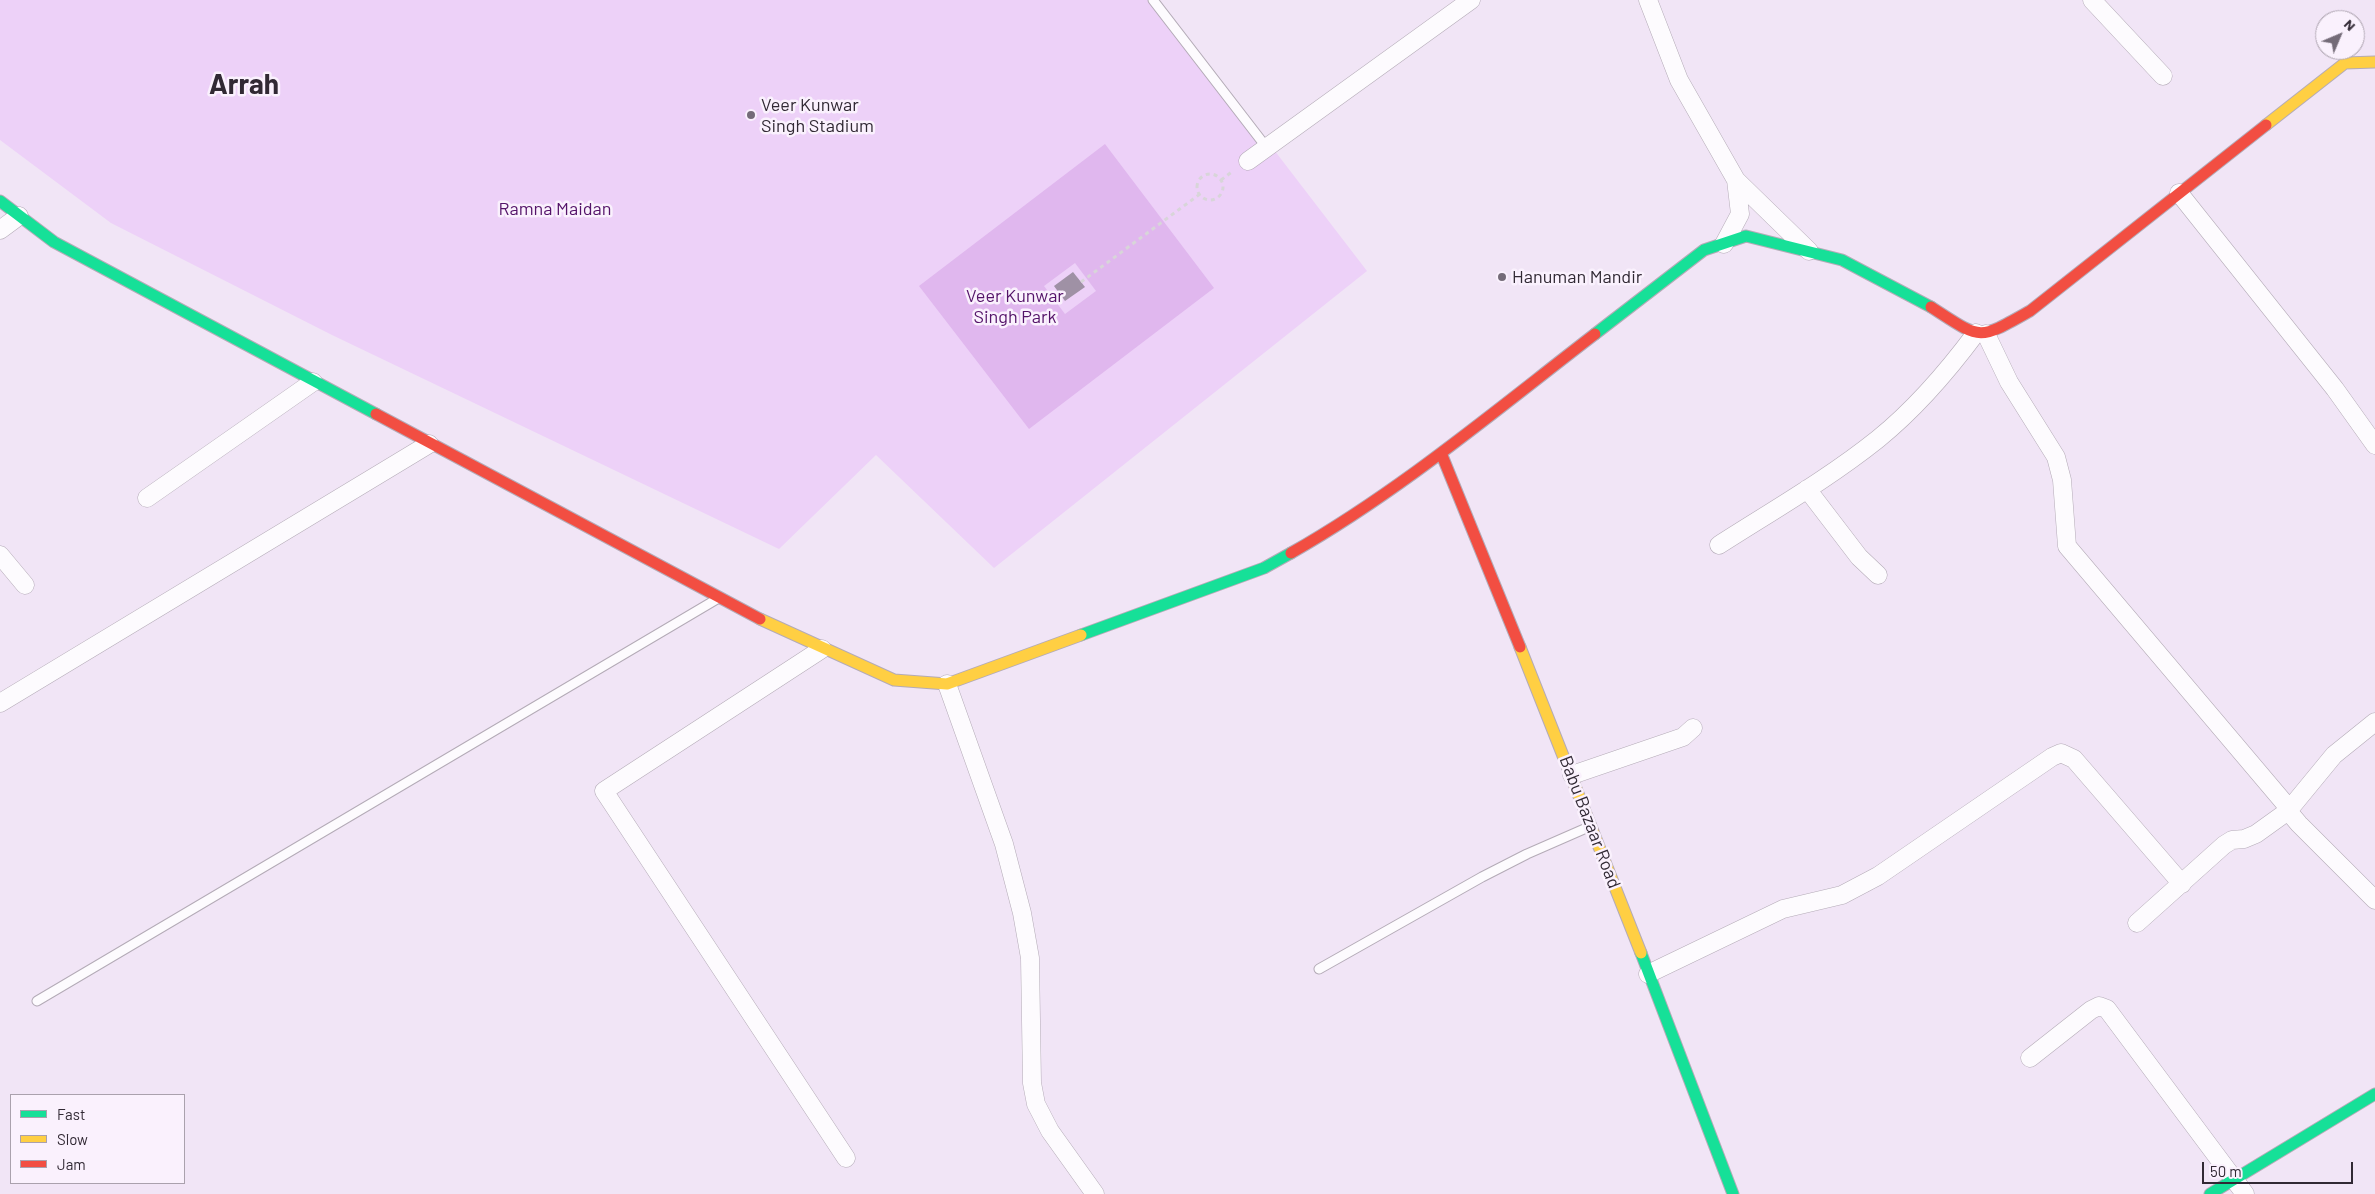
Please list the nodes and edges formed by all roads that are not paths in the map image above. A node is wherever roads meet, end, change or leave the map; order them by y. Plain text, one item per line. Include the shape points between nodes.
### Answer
1 (1153, 0) edge
2 (1472, 0) edge
3 (1648, 0) edge
4 (2092, 0) edge
5 (2375, 62) edge
6 (2163, 76) dead end
7 (1267, 148) junction
8 (1248, 161) dead end
9 (1736, 180) junction
10 (2179, 193) junction
11 (0, 201) edge
12 (19, 216) junction
13 (0, 230) edge
14 (1724, 244) junction
15 (1810, 252) junction
16 (1981, 333) junction
17 (313, 382) junction
18 (429, 444) junction
19 (2375, 445) edge
20 (1441, 453) junction
21 (1807, 489) junction
22 (147, 498) dead end
23 (1719, 545) dead end
24 (0, 555) edge
25 (1878, 575) dead end
26 (24, 585) dead end
27 (720, 598) junction
28 (822, 649) junction
29 (947, 684) junction
30 (0, 703) edge
31 (2375, 722) edge
32 (1692, 728) dead end
33 (1572, 775) junction
34 (2288, 810) junction
35 (1592, 826) junction
36 (2182, 884) junction
37 (2375, 900) edge
38 (2137, 923) dead end
39 (1320, 970) dead end
40 (1648, 974) junction
41 (38, 1001) dead end
42 (2030, 1058) dead end
43 (2375, 1094) edge
44 (846, 1158) dead end
45 (2234, 1180) junction
46 (1095, 1194) edge
47 (1733, 1194) edge
48 (2210, 1194) edge
49 (2245, 1194) edge

1 - 7 lane
2 - 7 street
3 - 9 street via 1679,80
4 - 6 street
5 - 10 street via 2345,62
7 - 8 street
9 - 14 street via 1740,214
9 - 15 street
10 - 16 street via 2030,311 2012,323
10 - 19 street via 2335,389
11 - 12 street
12 - 13 street
12 - 17 street via 54,242
14 - 15 street via 1746,236
14 - 20 street via 1704,250
15 - 16 street via 1842,260 1922,302 1966,330
16 - 21 street via 1879,438
16 - 34 street via 2056,457 2062,480 2067,546
17 - 18 street
17 - 22 street
18 - 27 street
18 - 30 street
20 - 29 street via 1333,529 1264,568
20 - 33 street, Babu Bazaar Road
21 - 23 street
21 - 25 street via 1859,557
24 - 26 street
27 - 28 street
27 - 41 lane
28 - 29 street via 894,680
28 - 44 street via 604,791
29 - 46 street via 1004,844 1022,913 1030,958 1032,1083 1036,1104 1050,1131
31 - 34 street via 2334,755
32 - 33 street via 1683,738
33 - 35 street, Babu Bazaar Road
34 - 36 street via 2256,834 2224,845
34 - 37 street
35 - 39 lane via 1482,877
35 - 40 street, Babu Bazaar Road
36 - 38 street
36 - 40 street via 2074,759 2060,753 1854,890 1783,909
40 - 47 street, Babu Bazaar Road
42 - 45 street via 2091,1010 2100,1006 2107,1009
43 - 45 street
45 - 48 street
45 - 49 street

